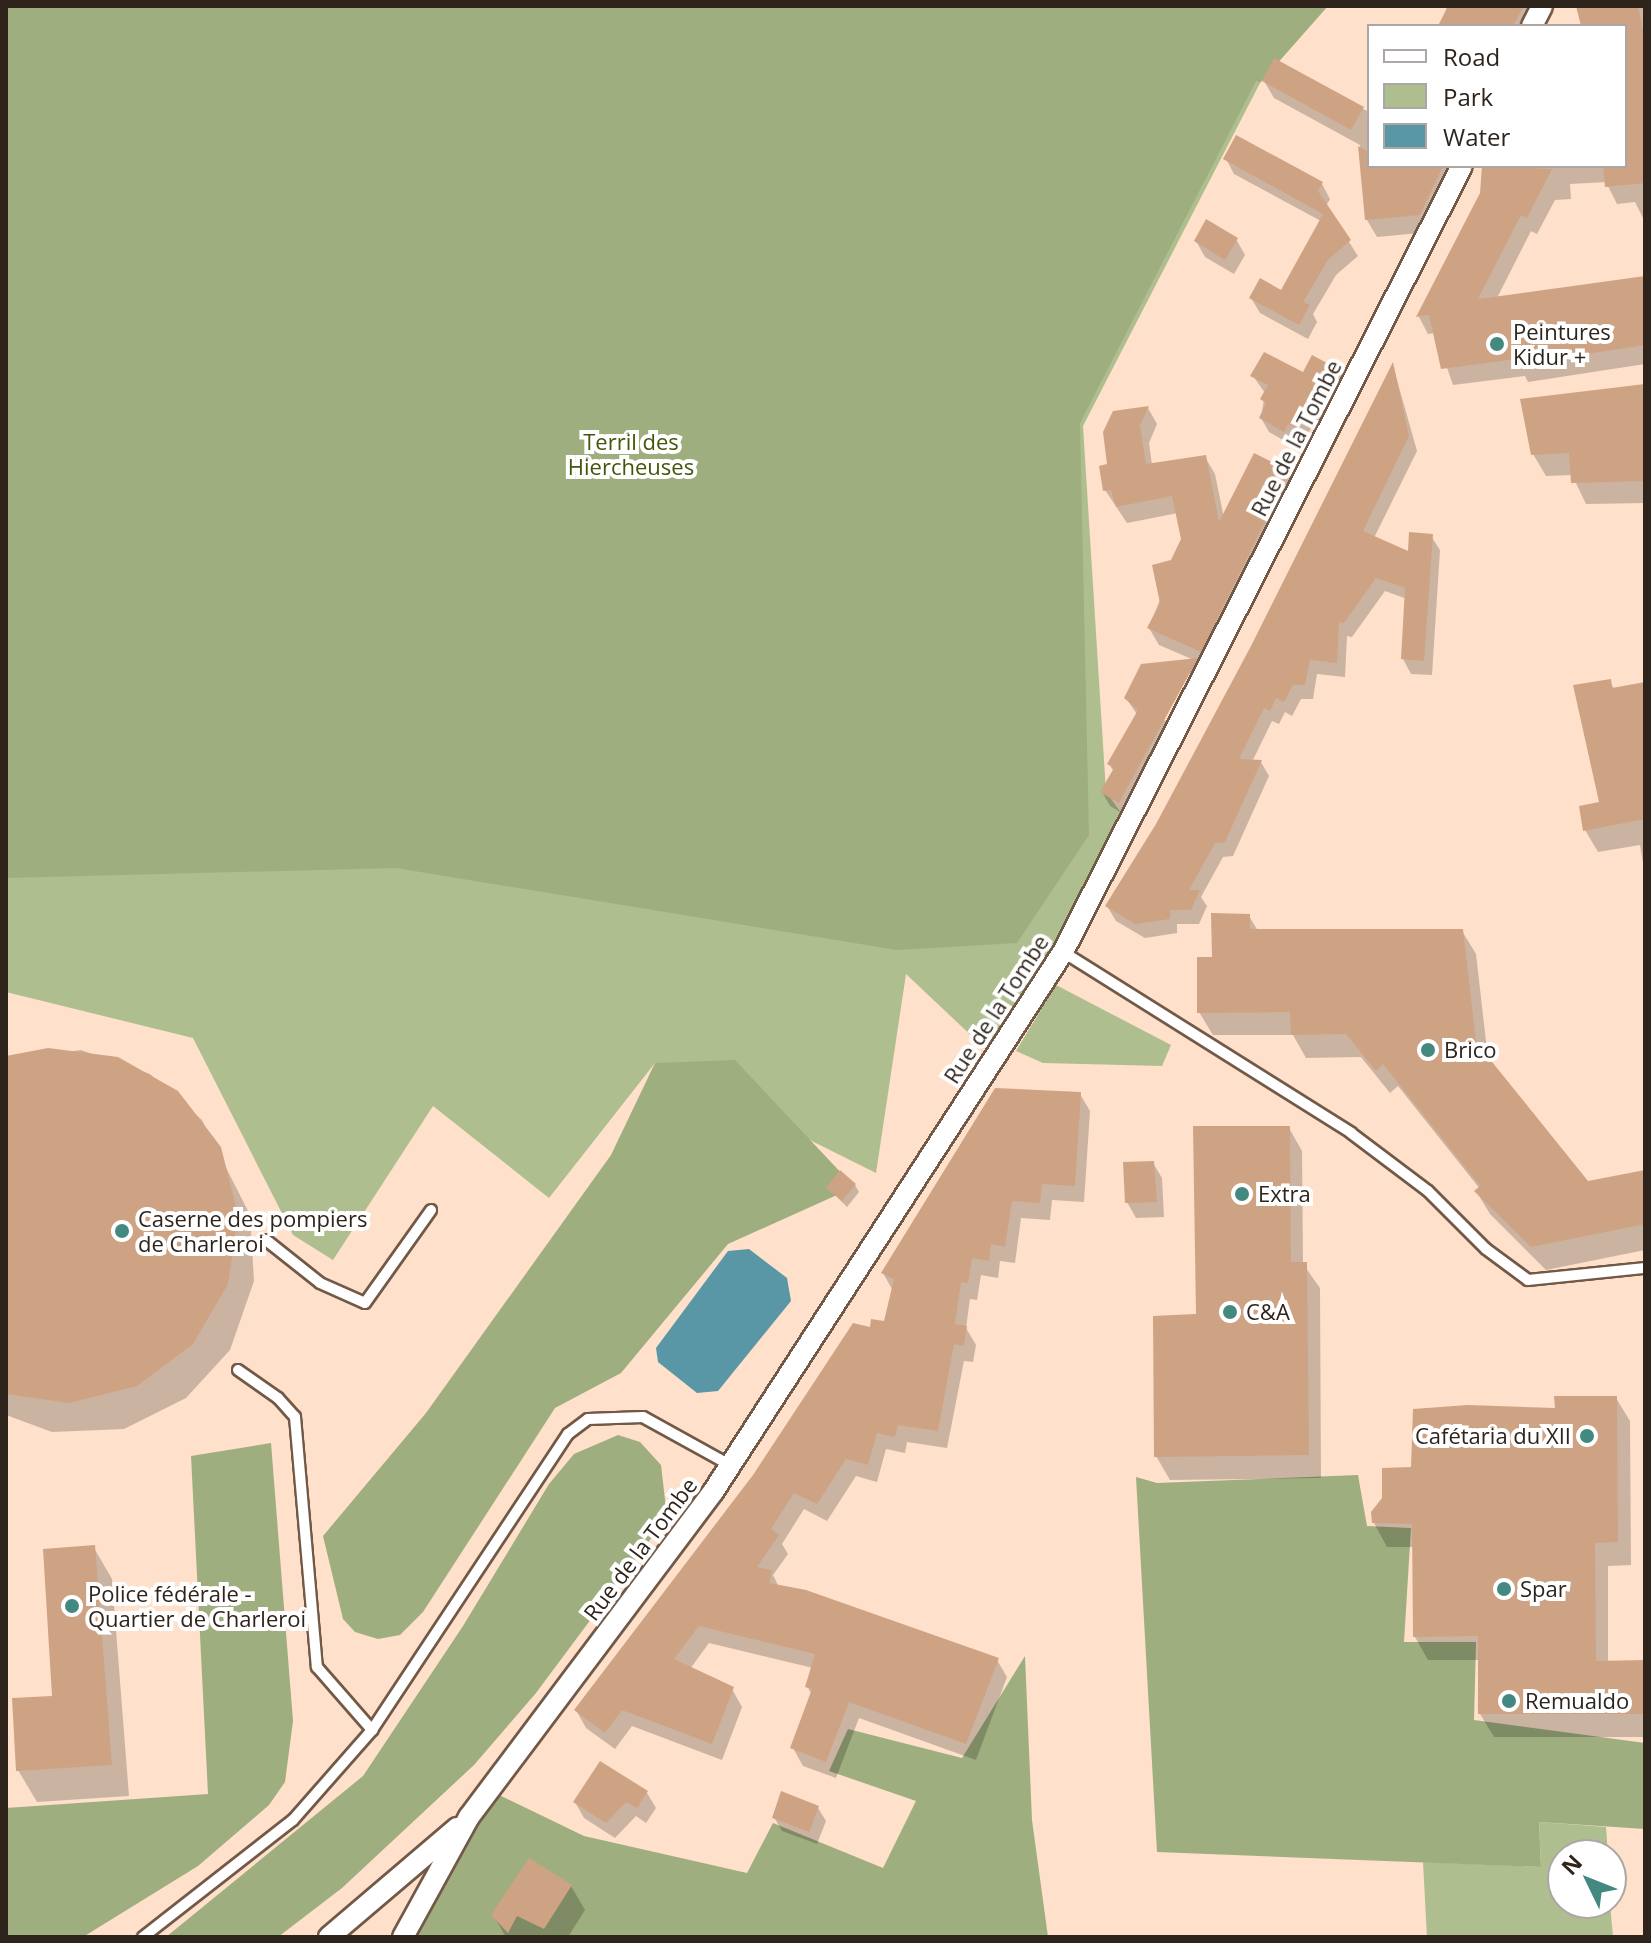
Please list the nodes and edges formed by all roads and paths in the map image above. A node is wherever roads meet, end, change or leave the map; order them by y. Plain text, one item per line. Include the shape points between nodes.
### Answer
1 (1542, 6) edge
2 (1533, 24) edge
3 (1461, 168) edge
4 (1063, 952) junction
5 (431, 1210) dead end
6 (266, 1240) dead end
7 (1645, 1268) edge
8 (238, 1370) dead end
9 (730, 1465) junction
10 (372, 1730) junction
11 (469, 1817) junction
12 (143, 1937) edge
13 (329, 1937) edge
14 (403, 1937) edge

1 - 2 street
3 - 4 street, Rue de la Tombe
4 - 7 lane via 1351,1133 1428,1191 1486,1249 1528,1280
4 - 9 street, Rue de la Tombe
5 - 6 lane via 365,1303 320,1283
8 - 10 lane via 295,1417 317,1667
9 - 10 lane via 643,1417 588,1419 568,1434
9 - 11 street, Rue de la Tombe
10 - 12 lane via 293,1820
11 - 13 street, Rue de la Tombe
11 - 14 street, Rue de la Tombe

